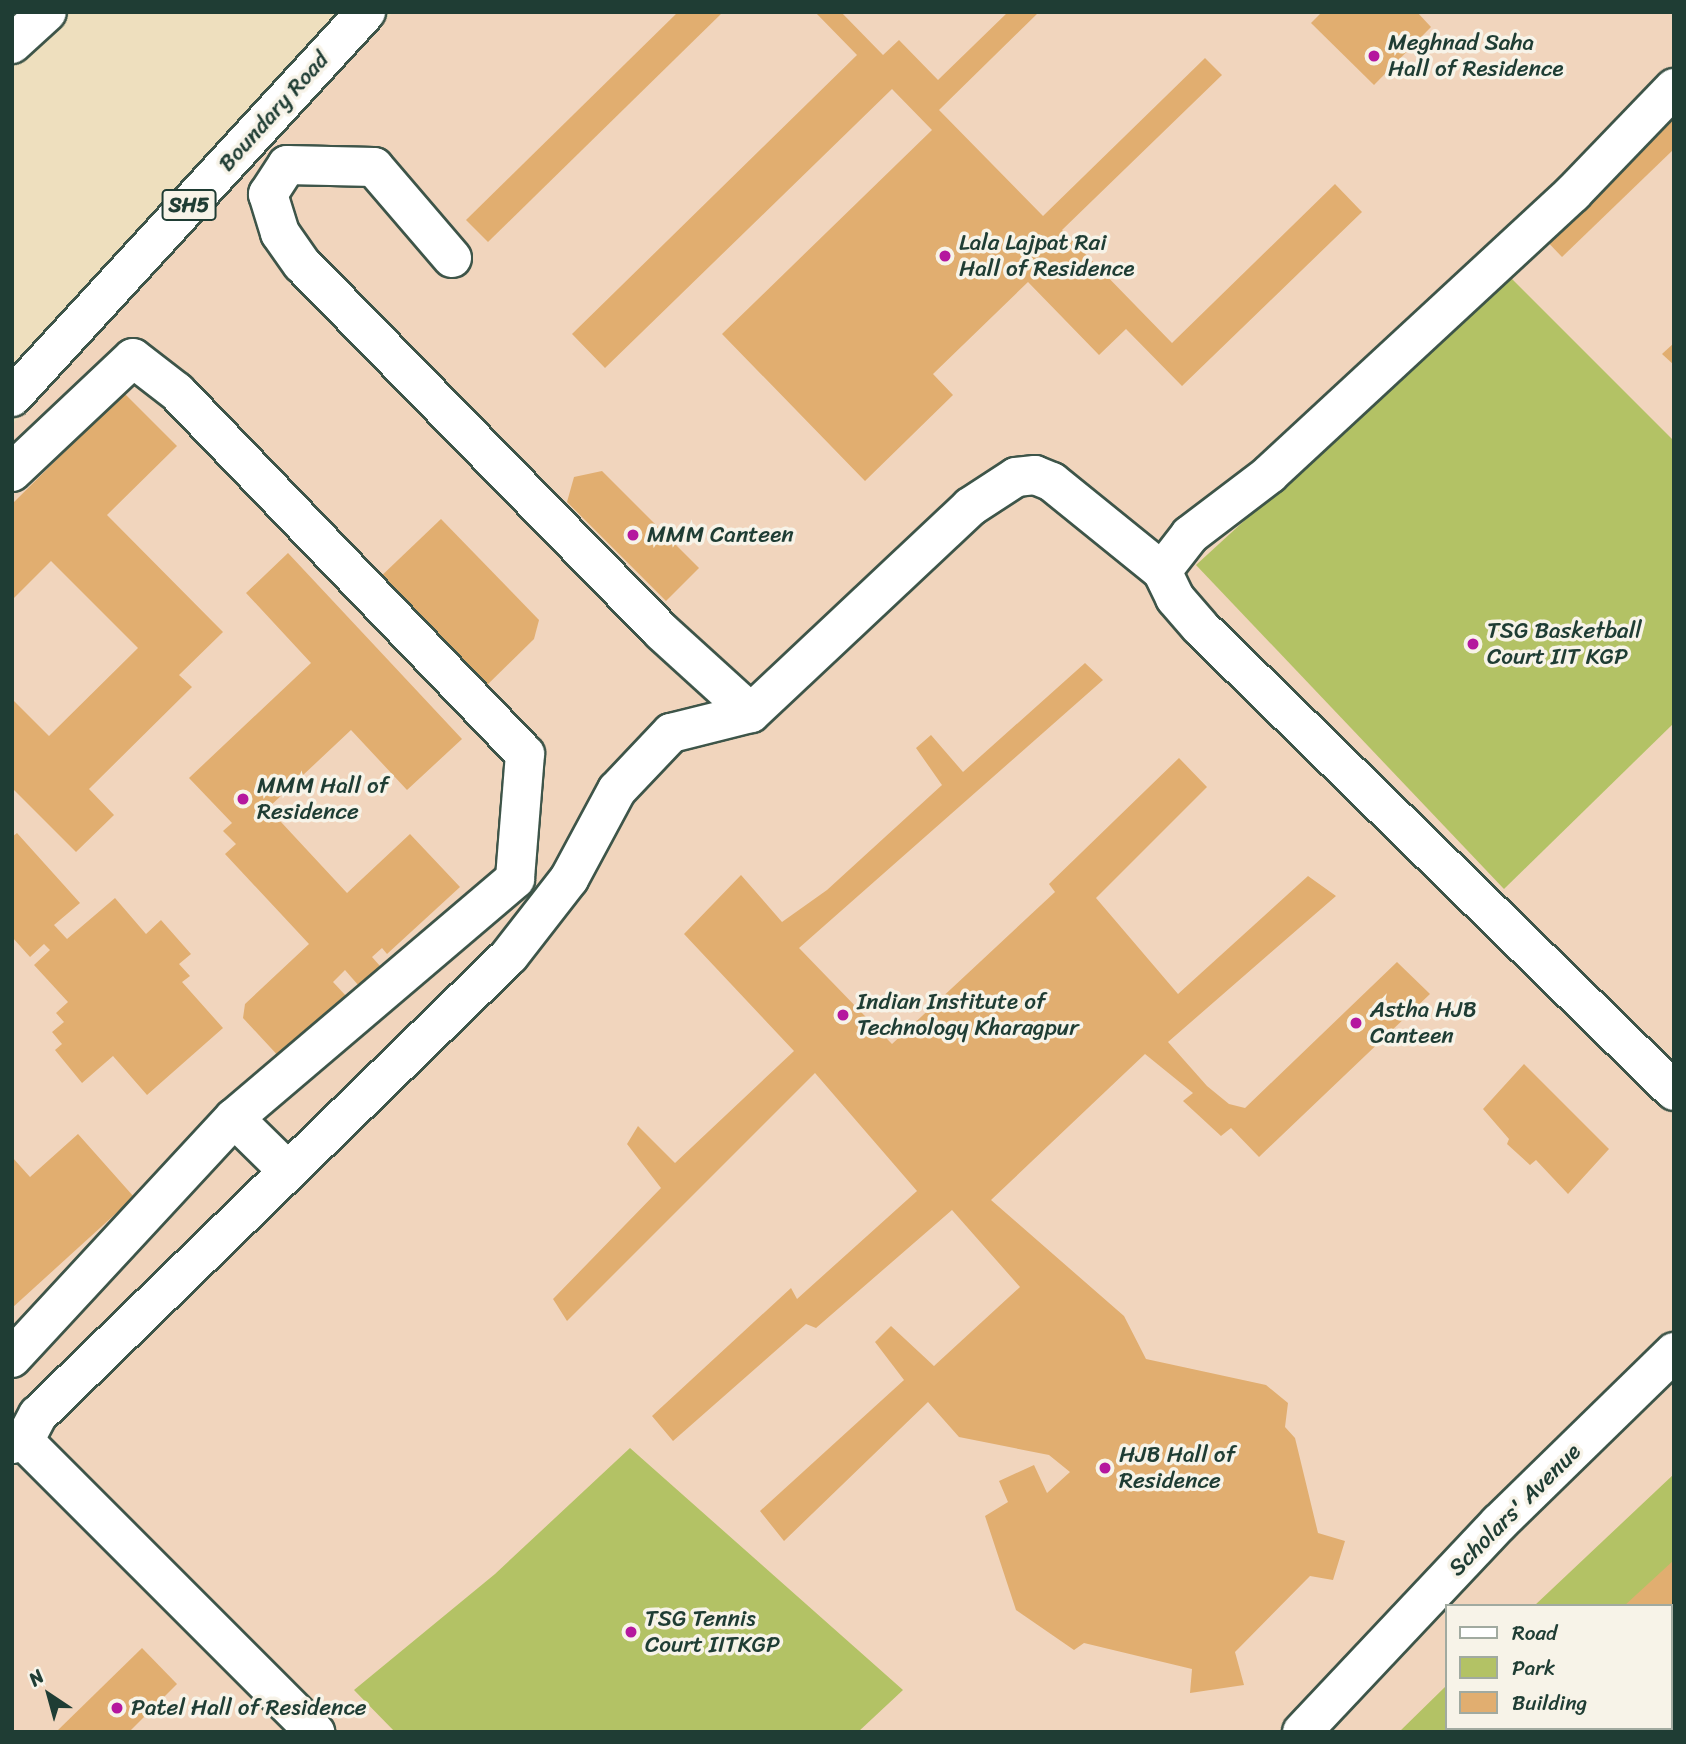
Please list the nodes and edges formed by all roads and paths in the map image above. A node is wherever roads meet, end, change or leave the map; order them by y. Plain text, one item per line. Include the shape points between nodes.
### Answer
1 (47, 12) edge
2 (366, 12) edge
3 (12, 44) edge
4 (1674, 88) edge
5 (452, 258) dead end
6 (12, 397) edge
7 (12, 472) edge
8 (1162, 571) junction
9 (751, 713) junction
10 (1674, 1091) edge
11 (234, 1118) junction
12 (288, 1171) junction
13 (1674, 1352) edge
14 (12, 1358) edge
15 (18, 1443) edge
16 (315, 1732) edge
17 (1302, 1732) edge

1 - 3 street
2 - 6 street, Boundary Road / SH5
4 - 8 street via 1573,193 1270,474 1190,535
5 - 9 street via 374,167 286,165 268,194 280,233 303,264 662,632
7 - 11 street via 133,358 177,392 524,754 515,879
8 - 9 street via 1052,482 1035,475 1016,477 970,507
8 - 10 street via 1175,598 1200,628
9 - 12 street via 671,733 617,790 569,879 509,956
11 - 12 street
11 - 14 street
12 - 15 street via 38,1415
13 - 17 street, Scholars' Avenue via 1499,1523
15 - 16 street

